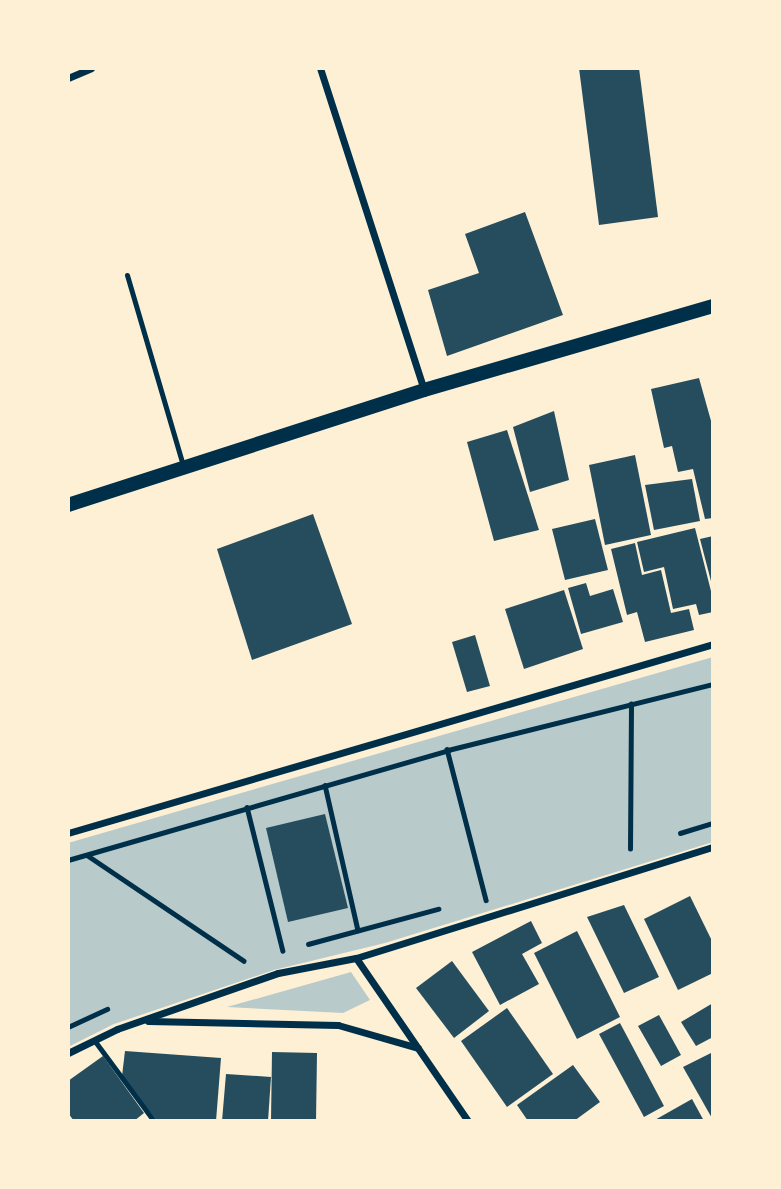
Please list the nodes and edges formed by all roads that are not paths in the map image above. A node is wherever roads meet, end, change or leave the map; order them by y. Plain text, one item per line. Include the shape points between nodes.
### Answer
1 (91, 68) edge
2 (320, 68) edge
3 (68, 78) edge
4 (127, 275) dead end
5 (713, 306) edge
6 (424, 390) junction
7 (184, 468) junction
8 (68, 505) edge
9 (713, 644) edge
10 (68, 833) edge
11 (713, 847) edge
12 (356, 958) junction
13 (140, 1021) junction
14 (94, 1040) junction
15 (418, 1048) junction
16 (68, 1053) edge
17 (154, 1121) edge
18 (468, 1121) edge

1 - 3 street
2 - 6 street
4 - 7 lane
5 - 6 main road
6 - 7 main road
7 - 8 main road
9 - 10 street
11 - 12 street
12 - 13 street via 278,973
12 - 15 street
13 - 14 street
13 - 15 street via 338,1025
14 - 16 street
14 - 17 lane
15 - 18 street

